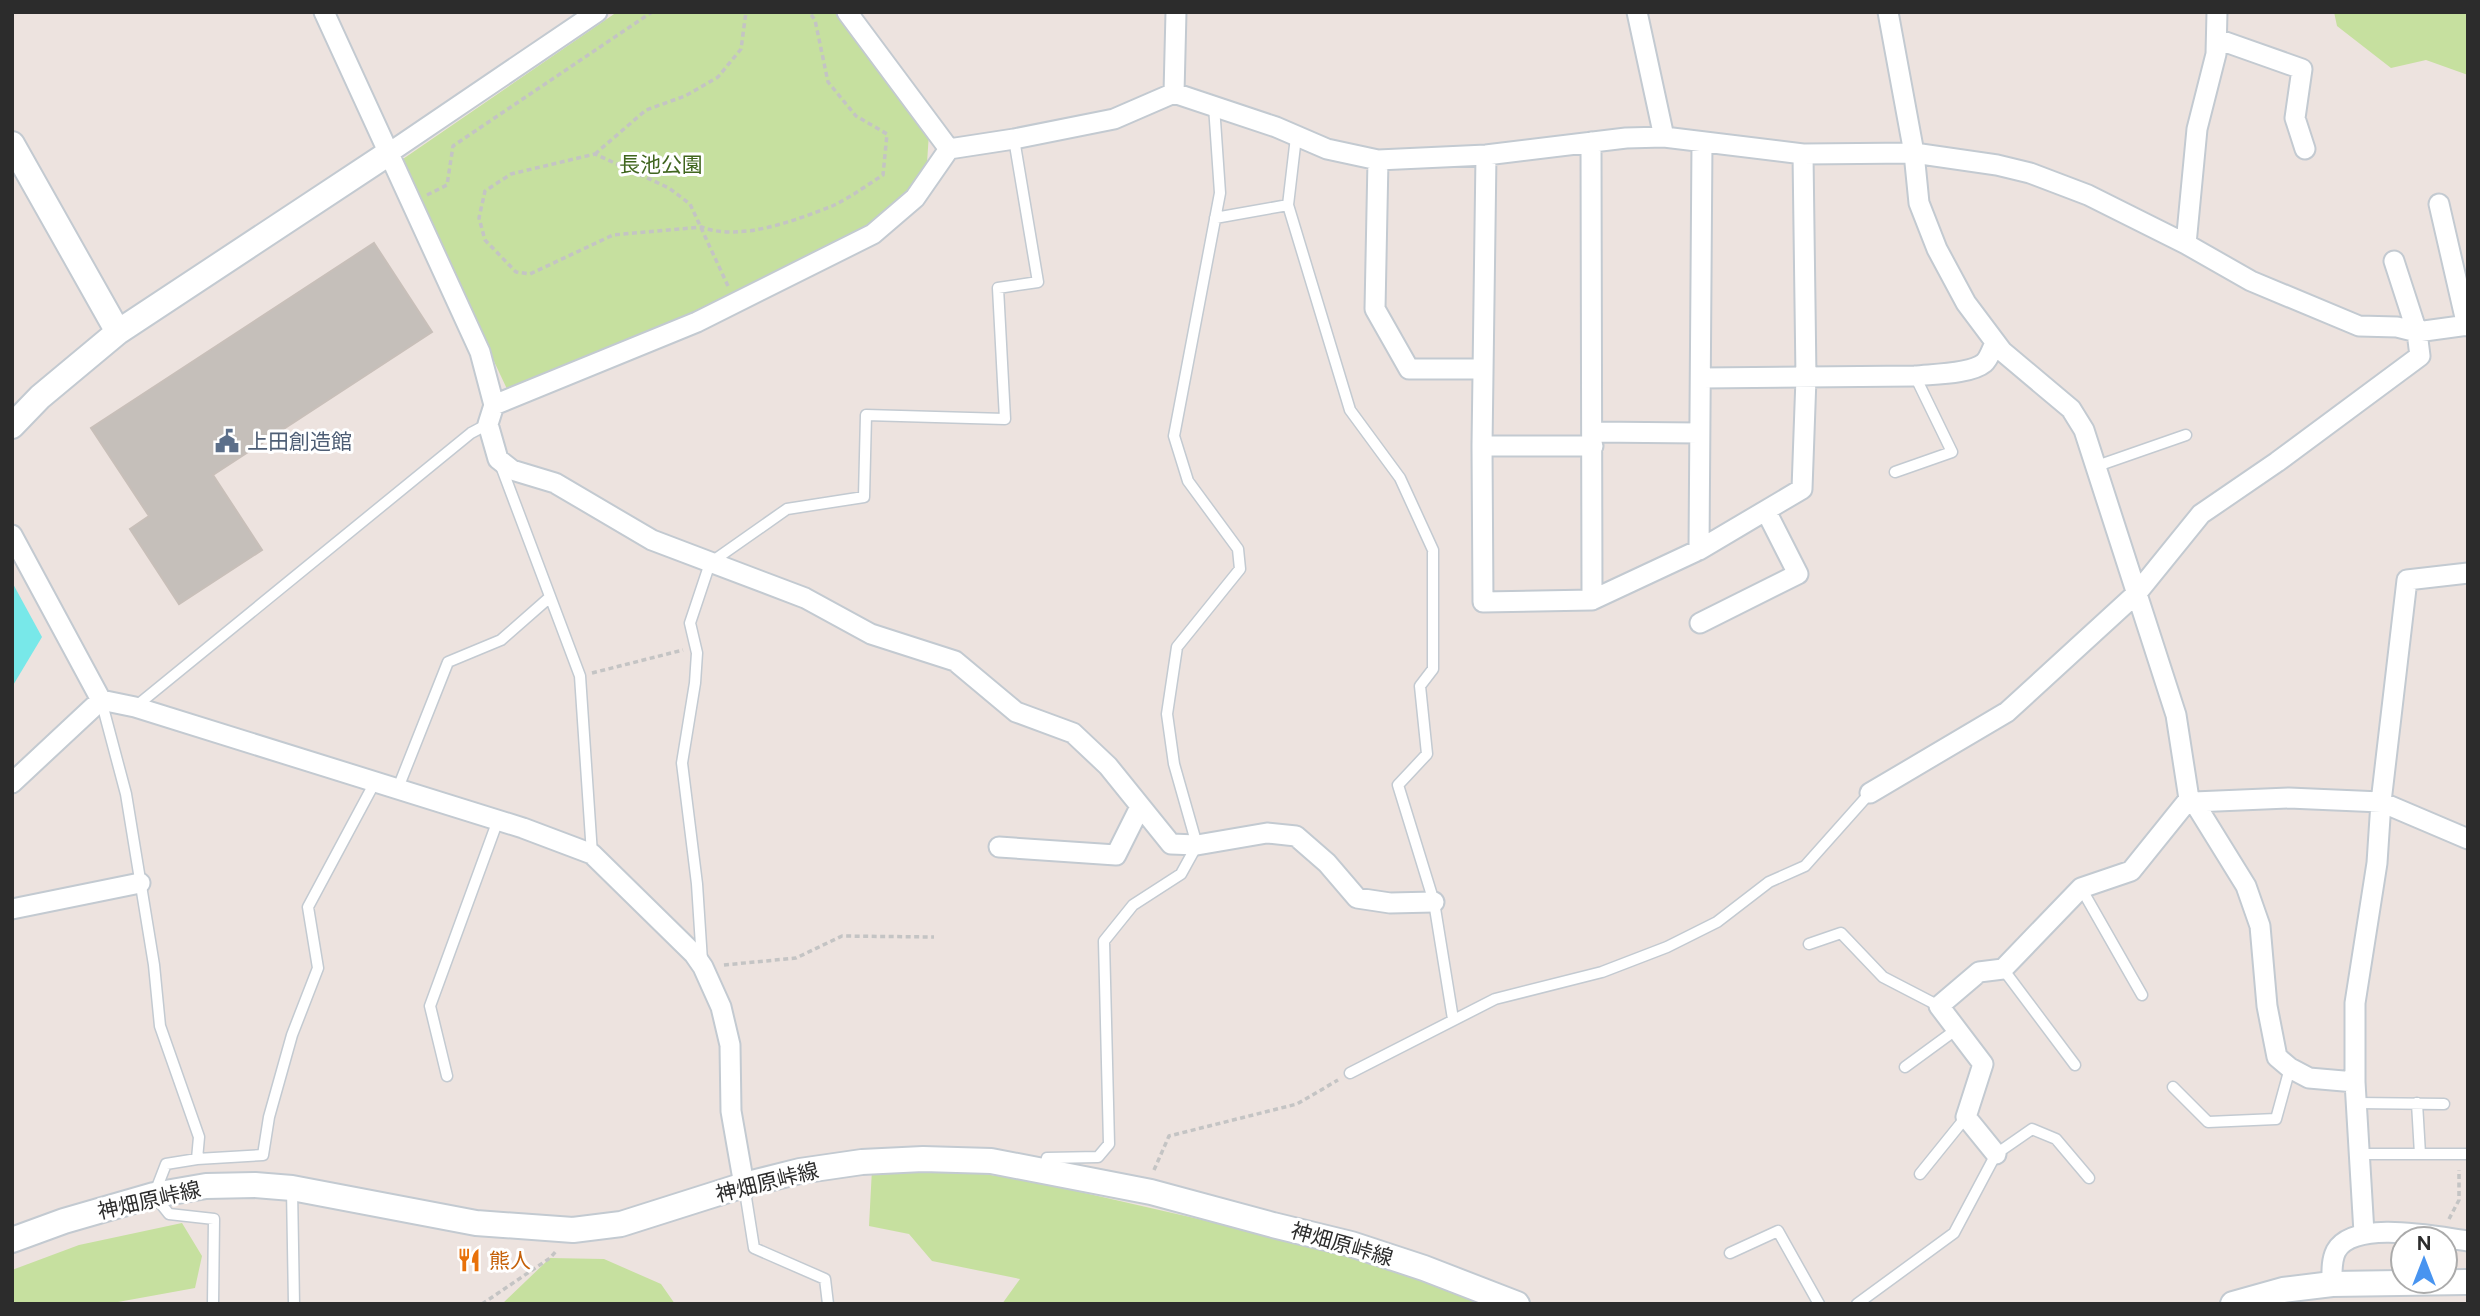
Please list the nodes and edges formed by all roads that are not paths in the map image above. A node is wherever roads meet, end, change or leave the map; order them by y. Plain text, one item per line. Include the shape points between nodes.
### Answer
1 (324, 12) edge
2 (847, 12) edge
3 (1176, 12) edge
4 (1637, 12) edge
5 (1888, 12) edge
6 (2217, 12) edge
7 (591, 14) edge
8 (2217, 39) junction
9 (1174, 93) junction
10 (1214, 105) junction
11 (1296, 137) junction
12 (1664, 137) junction
13 (1014, 139) junction
14 (1591, 142) junction
15 (1702, 142) junction
16 (12, 144) edge
17 (949, 149) junction
18 (2305, 149) dead end
19 (389, 153) junction
20 (1914, 153) junction
21 (1803, 154) junction
22 (1486, 155) junction
23 (1378, 160) junction
24 (2439, 204) dead end
25 (1288, 205) junction
26 (1215, 218) junction
27 (2186, 244) junction
28 (2394, 261) dead end
29 (2467, 325) edge
30 (118, 332) junction
31 (2417, 332) junction
32 (1995, 343) junction
33 (1482, 369) junction
34 (1916, 376) junction
35 (1702, 378) junction
36 (1805, 378) junction
37 (494, 405) junction
38 (488, 424) junction
39 (12, 426) edge
40 (1699, 433) junction
41 (2186, 435) dead end
42 (1593, 439) junction
43 (1482, 446) junction
44 (498, 459) junction
45 (2097, 466) junction
46 (1895, 472) dead end
47 (1766, 511) junction
48 (12, 535) edge
49 (1699, 550) junction
50 (710, 563) junction
51 (2468, 573) edge
52 (2137, 593) junction
53 (550, 597) junction
54 (1592, 600) junction
55 (1700, 623) dead end
56 (101, 700) junction
57 (135, 707) junction
58 (375, 781) junction
59 (12, 783) edge
60 (398, 788) junction
61 (1870, 793) joint
62 (2192, 800) junction
63 (2381, 802) junction
64 (1140, 807) junction
65 (498, 820) junction
66 (2468, 839) edge
67 (1197, 845) junction
68 (999, 847) dead end
69 (592, 854) junction
70 (140, 883) junction
71 (2081, 888) junction
72 (1434, 902) junction
73 (12, 909) edge
74 (1809, 944) dead end
75 (703, 967) junction
76 (2003, 969) junction
77 (2141, 995) dead end
78 (1939, 1006) junction
79 (1453, 1019) junction
80 (1957, 1029) junction
81 (2075, 1065) dead end
82 (1905, 1067) dead end
83 (2290, 1068) junction
84 (1350, 1073) road end
85 (447, 1076) dead end
86 (2355, 1082) junction
87 (2173, 1087) dead end
88 (2357, 1103) junction
89 (2417, 1103) junction
90 (2444, 1104) dead end
91 (1966, 1117) junction
92 (1996, 1154) junction
93 (2360, 1154) junction
94 (2420, 1154) junction
95 (2463, 1154) edge
96 (197, 1159) junction
97 (1043, 1172) junction
98 (1920, 1174) dead end
99 (2089, 1178) dead end
100 (744, 1185) junction
101 (292, 1188) junction
102 (154, 1195) junction
103 (2364, 1233) junction
104 (2389, 1233) edge
105 (12, 1240) edge
106 (1730, 1252) dead end
107 (2466, 1282) edge
108 (2332, 1284) junction
109 (213, 1304) edge
110 (294, 1304) edge
111 (828, 1304) edge
112 (1517, 1304) edge
113 (1819, 1304) edge
114 (1857, 1304) edge
115 (2233, 1304) edge

1 - 19 street
2 - 17 street
3 - 9 street
4 - 12 street
5 - 20 street
6 - 8 street
7 - 19 street
8 - 18 street via 2302,69 2295,118
8 - 27 street via 2197,129
9 - 10 street
9 - 13 street via 1114,119
10 - 11 street
10 - 26 lane via 1220,193
11 - 23 street
11 - 25 lane
12 - 14 street
12 - 15 street
13 - 17 street
13 - 50 lane via 1038,282 998,288 1005,419 866,415 864,497 787,509
14 - 22 street
14 - 42 street
15 - 21 street
15 - 35 street
16 - 30 street
17 - 37 street via 915,198 873,234 697,322
19 - 30 street
19 - 37 street via 480,352
20 - 21 street
20 - 27 street via 2031,173 2088,195
20 - 32 street via 1919,203 1937,249 1966,303
21 - 36 street
22 - 23 street
22 - 33 street
23 - 33 street via 1375,309 1409,369
24 - 29 street
25 - 26 lane
25 - 72 lane via 1350,410 1400,478 1433,550 1433,669 1420,686 1427,754 1398,785
26 - 67 lane via 1174,436 1188,481 1238,549 1240,569 1177,647 1167,714 1174,764
27 - 31 street via 2252,281 2359,326
28 - 31 street
29 - 31 street
30 - 39 street
31 - 52 street via 2420,356 2201,514
32 - 34 street via 1986,362 1974,368
32 - 45 street via 2071,409
33 - 43 street
34 - 36 street
34 - 46 lane via 1952,452
35 - 36 street
35 - 40 street
36 - 47 street via 1802,489
37 - 38 street
38 - 44 street
38 - 57 lane via 471,433
40 - 42 street
40 - 49 street
41 - 45 lane
42 - 43 street
42 - 54 street
43 - 54 street via 1483,601
44 - 50 street via 512,470 555,483 652,540
44 - 53 lane
45 - 52 street
47 - 49 street
47 - 55 street via 1798,574
48 - 56 street
49 - 54 street
50 - 64 street via 804,598 871,634 955,661 1016,712 1073,733 1108,766
50 - 75 lane via 690,622 697,653 682,763
51 - 63 street via 2407,580
52 - 61 street via 2007,712
52 - 62 street via 2176,715
53 - 60 lane via 500,640 448,662
53 - 69 lane via 580,676
56 - 57 street
56 - 59 street
56 - 70 lane via 126,794
57 - 58 street
58 - 60 street
58 - 96 lane via 308,907 318,968 292,1035 263,1155
60 - 65 street
61 - 79 lane via 1805,866 1769,882 1717,922 1602,972 1495,999
62 - 63 street
62 - 71 street via 2131,871
62 - 83 street via 2246,886 2260,926 2277,1057
63 - 66 street
63 - 86 street via 2377,863 2355,1003
64 - 67 street via 1171,844
64 - 68 street via 1116,855
65 - 69 street
65 - 85 lane via 430,1006
67 - 72 street via 1268,832 1296,836 1357,898
67 - 97 lane via 1181,874 1133,905 1104,941 1108,1144 1098,1157 1047,1157
69 - 75 street
70 - 73 street
70 - 96 lane via 160,1026 199,1137
71 - 76 street
71 - 77 lane
72 - 79 lane
74 - 78 lane via 1842,933 1883,977
75 - 100 street via 721,1007 730,1045 731,1111
76 - 78 street via 1979,972
76 - 81 lane
78 - 80 street
79 - 84 lane
80 - 82 lane
80 - 91 street via 1983,1063
83 - 86 street via 2309,1078
83 - 87 lane via 2276,1119 2208,1122
86 - 88 street
88 - 89 lane
88 - 93 street
89 - 90 lane
89 - 94 lane
91 - 92 street
91 - 98 lane
92 - 99 lane via 2032,1129 2056,1139
92 - 114 lane via 1954,1233
93 - 94 lane
93 - 103 street
94 - 95 lane
96 - 102 lane via 166,1164
97 - 100 street, 神畑原峠線 via 991,1161 923,1158 800,1171
97 - 112 street, 神畑原峠線 via 1144,1191 1351,1244
100 - 101 street, 神畑原峠線 via 621,1224 573,1230 476,1223
100 - 111 lane via 754,1248 825,1279
101 - 102 street, 神畑原峠線 via 206,1186
101 - 110 lane
102 - 105 street, 神畑原峠線
102 - 109 lane via 169,1214 214,1219
103 - 104 street
103 - 108 street via 2337,1249
106 - 113 lane via 1778,1231
107 - 108 street
108 - 115 street via 2283,1290

